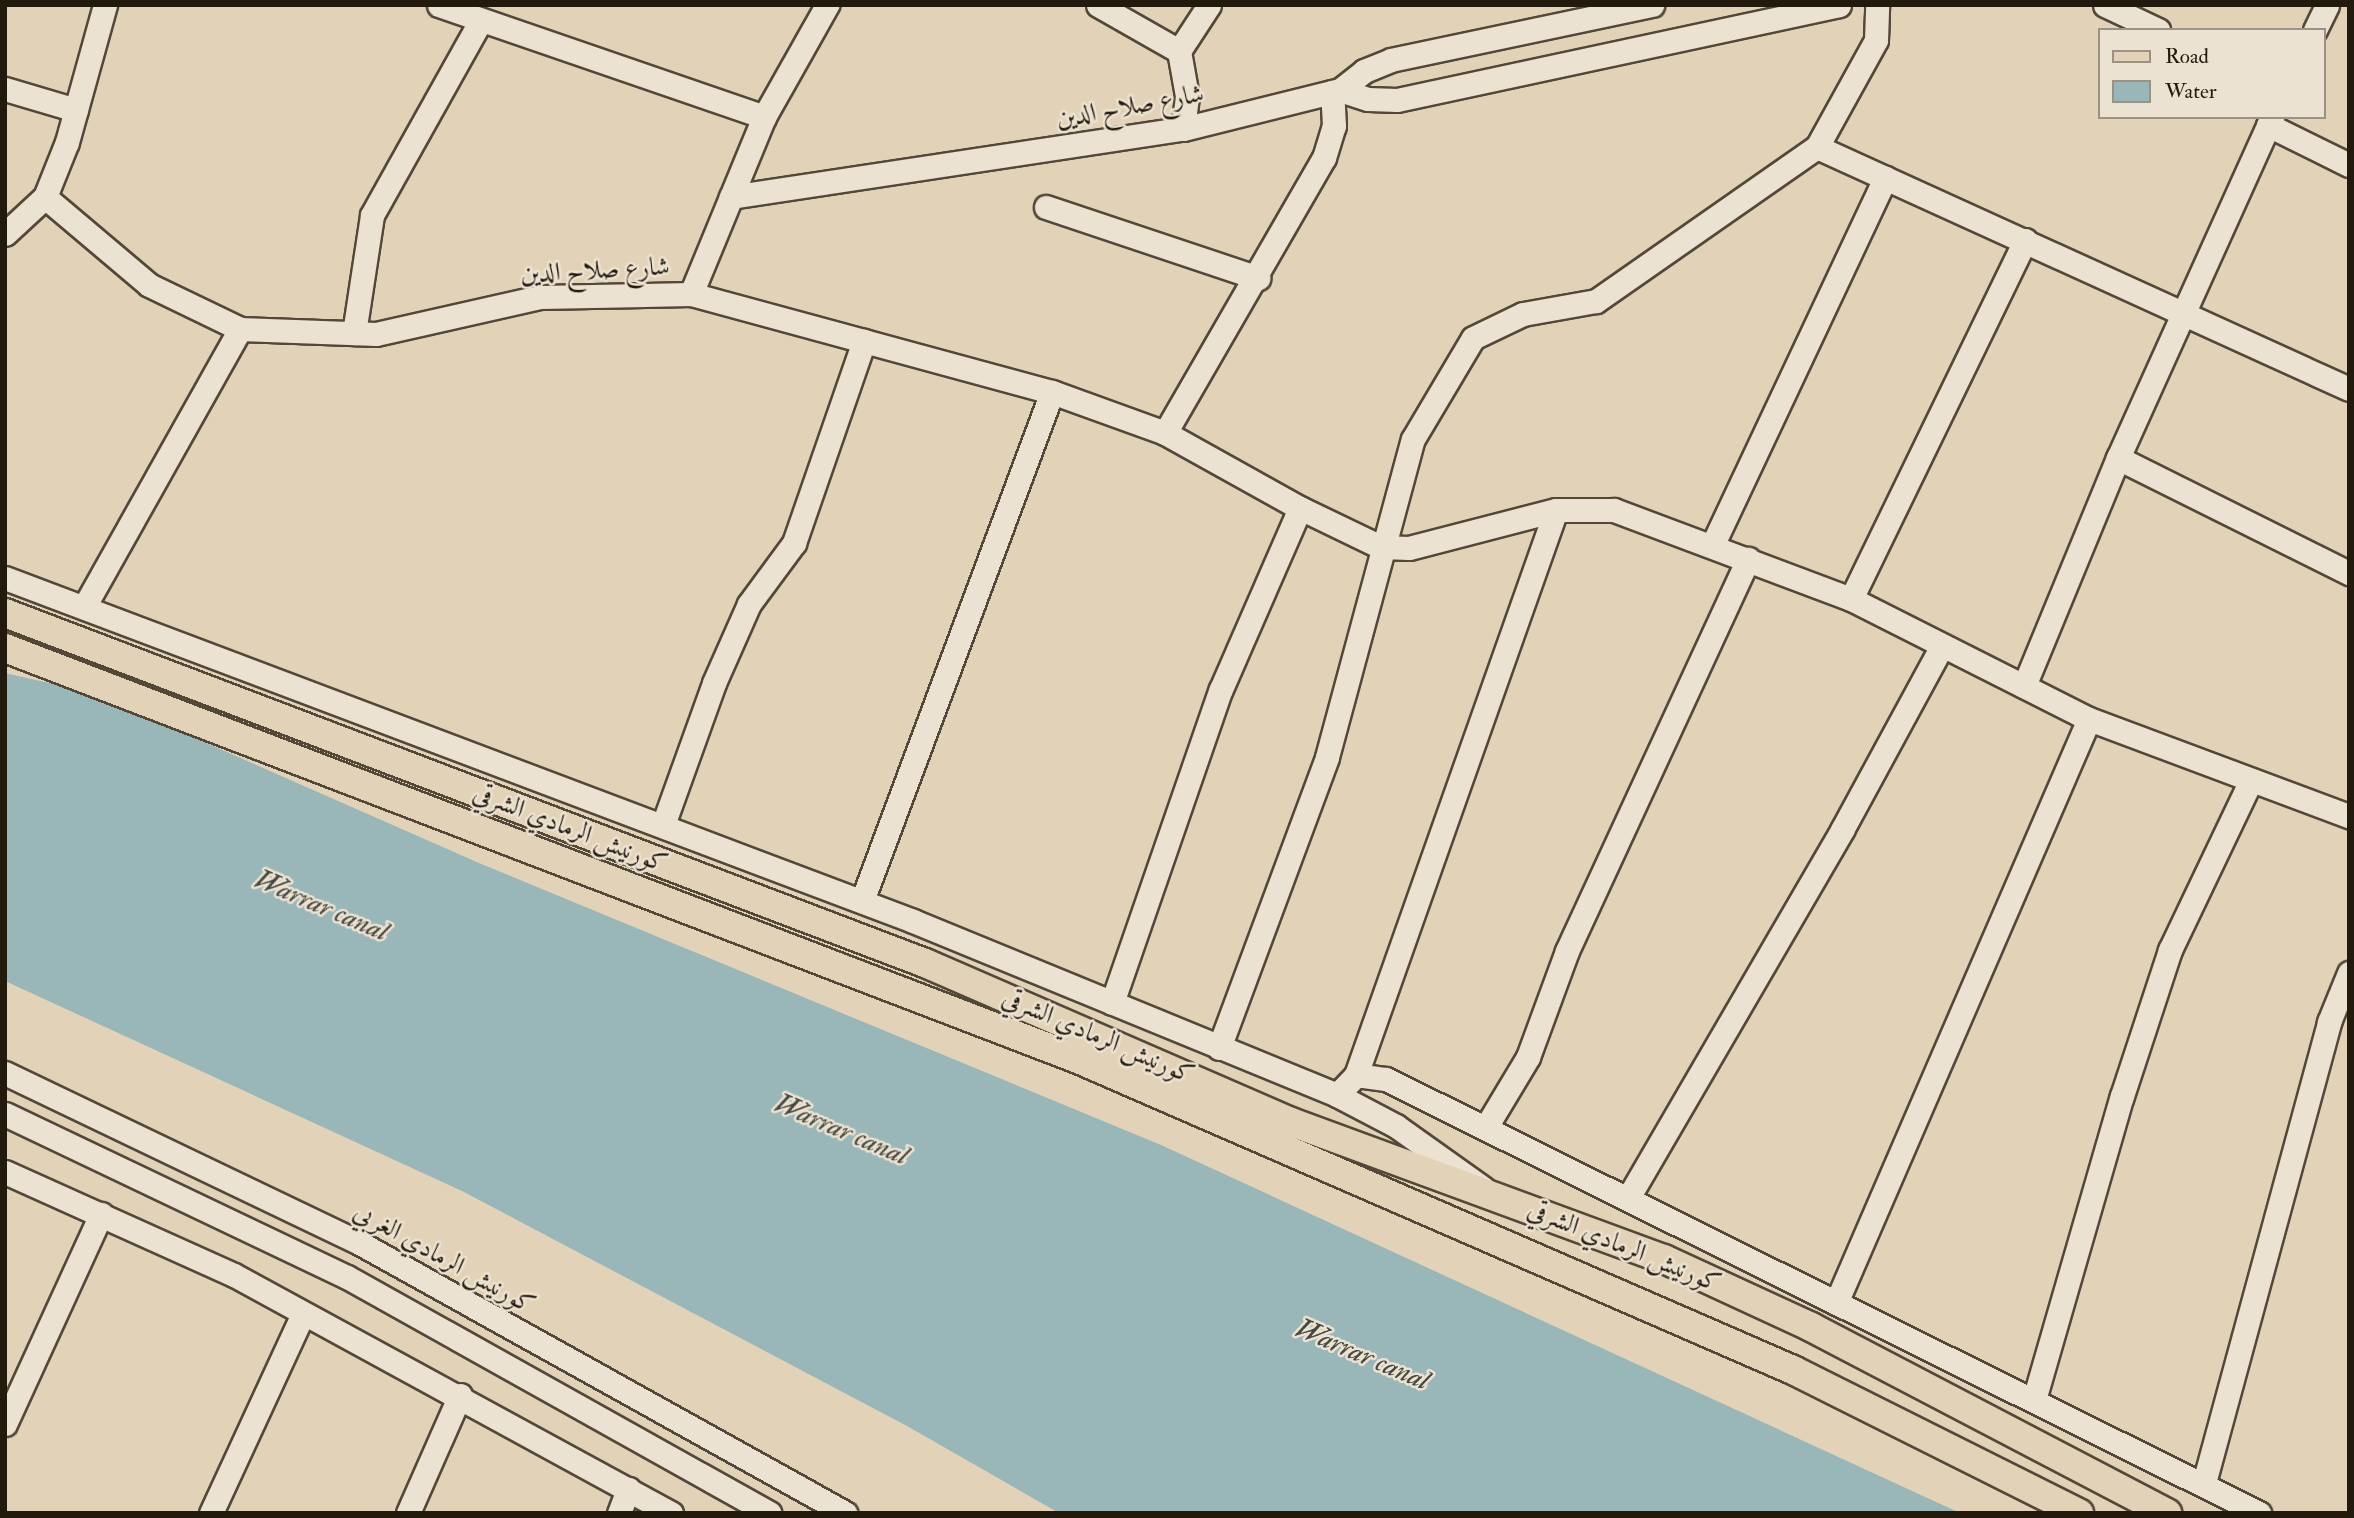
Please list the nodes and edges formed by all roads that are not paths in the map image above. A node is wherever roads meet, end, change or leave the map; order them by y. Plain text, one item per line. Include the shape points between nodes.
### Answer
1 (105, 5) edge
2 (827, 5) edge
3 (1098, 5) edge
4 (1209, 5) edge
5 (1652, 5) edge
6 (1839, 5) edge
7 (1877, 5) edge
8 (2105, 5) edge
9 (2327, 5) edge
10 (452, 8) edge
11 (481, 20) junction
12 (2154, 28) edge
13 (2316, 28) edge
14 (1179, 51) junction
15 (5, 89) edge
16 (1336, 91) junction
17 (76, 110) junction
18 (764, 117) junction
19 (2270, 121) edge
20 (1183, 129) junction
21 (1817, 147) junction
22 (2349, 165) edge
23 (1885, 177) junction
24 (45, 197) junction
25 (731, 197) junction
26 (1046, 208) dead end
27 (5, 234) edge
28 (2025, 240) junction
29 (1258, 278) junction
30 (691, 294) junction
31 (2184, 311) junction
32 (240, 329) junction
33 (354, 333) junction
34 (864, 341) junction
35 (2349, 389) edge
36 (1052, 391) junction
37 (1165, 433) junction
38 (2118, 458) junction
39 (1300, 509) junction
40 (1556, 510) junction
41 (1712, 546) junction
42 (1381, 547) junction
43 (1748, 559) junction
44 (2349, 573) edge
45 (5, 578) edge
46 (1851, 599) junction
47 (84, 607) junction
48 (5, 613) edge
49 (1942, 646) junction
50 (5, 648) edge
51 (2024, 686) junction
52 (2090, 719) junction
53 (2251, 780) junction
54 (2349, 816) edge
55 (663, 825) junction
56 (862, 901) junction
57 (2349, 973) edge
58 (1112, 1003) junction
59 (1219, 1048) junction
60 (5, 1073) edge
61 (1356, 1075) junction
62 (1337, 1095) junction
63 (5, 1114) edge
64 (1486, 1128) junction
65 (5, 1172) edge
66 (1491, 1194) junction
67 (1628, 1199) junction
68 (101, 1214) junction
69 (1836, 1303) junction
70 (303, 1314) junction
71 (1811, 1327) junction
72 (1793, 1370) junction
73 (460, 1395) junction
74 (2034, 1400) junction
75 (5, 1424) edge
76 (2204, 1483) junction
77 (628, 1489) junction
78 (211, 1513) edge
79 (408, 1513) edge
80 (619, 1513) edge
81 (671, 1513) edge
82 (770, 1513) edge
83 (845, 1513) edge
84 (2079, 1513) edge
85 (2166, 1513) edge
86 (2259, 1513) edge

1 - 17 street
2 - 18 street
3 - 14 street
4 - 14 street
5 - 16 street, شارع صلاح الدين via 1391,60 1364,71
6 - 16 street, شارع صلاح الدين via 1396,100
7 - 21 street via 1876,40
8 - 12 street
9 - 13 street
10 - 11 street
11 - 18 street
11 - 33 street via 372,215
14 - 20 street via 1187,96
15 - 17 street
16 - 20 street, شارع صلاح الدين
16 - 29 street via 1327,150
17 - 24 street
18 - 25 street
19 - 22 street
19 - 31 street
20 - 25 street, شارع صلاح الدين
21 - 23 street
21 - 42 street via 1596,300 1523,314 1473,338 1413,439
23 - 28 street
23 - 41 street
24 - 27 street
24 - 32 street, شارع صلاح الدين via 149,285
25 - 30 street, شارع صلاح الدين
26 - 29 street
28 - 31 street
28 - 46 street
29 - 37 street
30 - 33 street, شارع صلاح الدين via 540,297 376,334
30 - 34 street
31 - 35 street
31 - 38 street
32 - 33 street, شارع صلاح الدين
32 - 47 street
34 - 36 street
34 - 55 street via 794,543 750,604 715,683
36 - 37 street
36 - 56 street
37 - 39 street
38 - 44 street
38 - 51 street
39 - 42 street
39 - 58 street via 1221,690
40 - 41 street via 1614,510
40 - 42 street via 1409,548
40 - 61 street
41 - 43 street
42 - 59 street via 1327,757
43 - 46 street
43 - 64 street via 1567,951 1528,1057
45 - 47 street
46 - 49 street
47 - 55 street
48 - 66 main road, كورنيش الرمادي الشرقي via 925,963 1291,1122
49 - 51 street
49 - 67 street via 1842,830
50 - 72 main road, كورنيش الرمادي الشرقي via 1078,1059
51 - 52 street
52 - 53 street
52 - 69 street
53 - 54 street
53 - 74 street via 2170,950 2122,1096
55 - 56 street
56 - 58 street
57 - 76 street via 2329,1022
58 - 59 street
59 - 62 street
60 - 83 street, كورنيش الرمادي الغربي via 356,1241
61 - 62 street
61 - 64 street via 1386,1079
62 - 66 street via 1407,1133
63 - 82 street via 347,1277
64 - 67 street
65 - 68 street
66 - 71 main road, كورنيش الرمادي الشرقي via 1664,1259
67 - 69 street
68 - 70 street via 234,1275
68 - 75 street
69 - 74 street
70 - 73 street
70 - 78 street
71 - 72 main road
71 - 85 main road, كورنيش الرمادي الشرقي
72 - 84 main road, كورنيش الرمادي الشرقي
73 - 77 street
73 - 79 street
74 - 76 street
76 - 86 street
77 - 80 street
77 - 81 street

